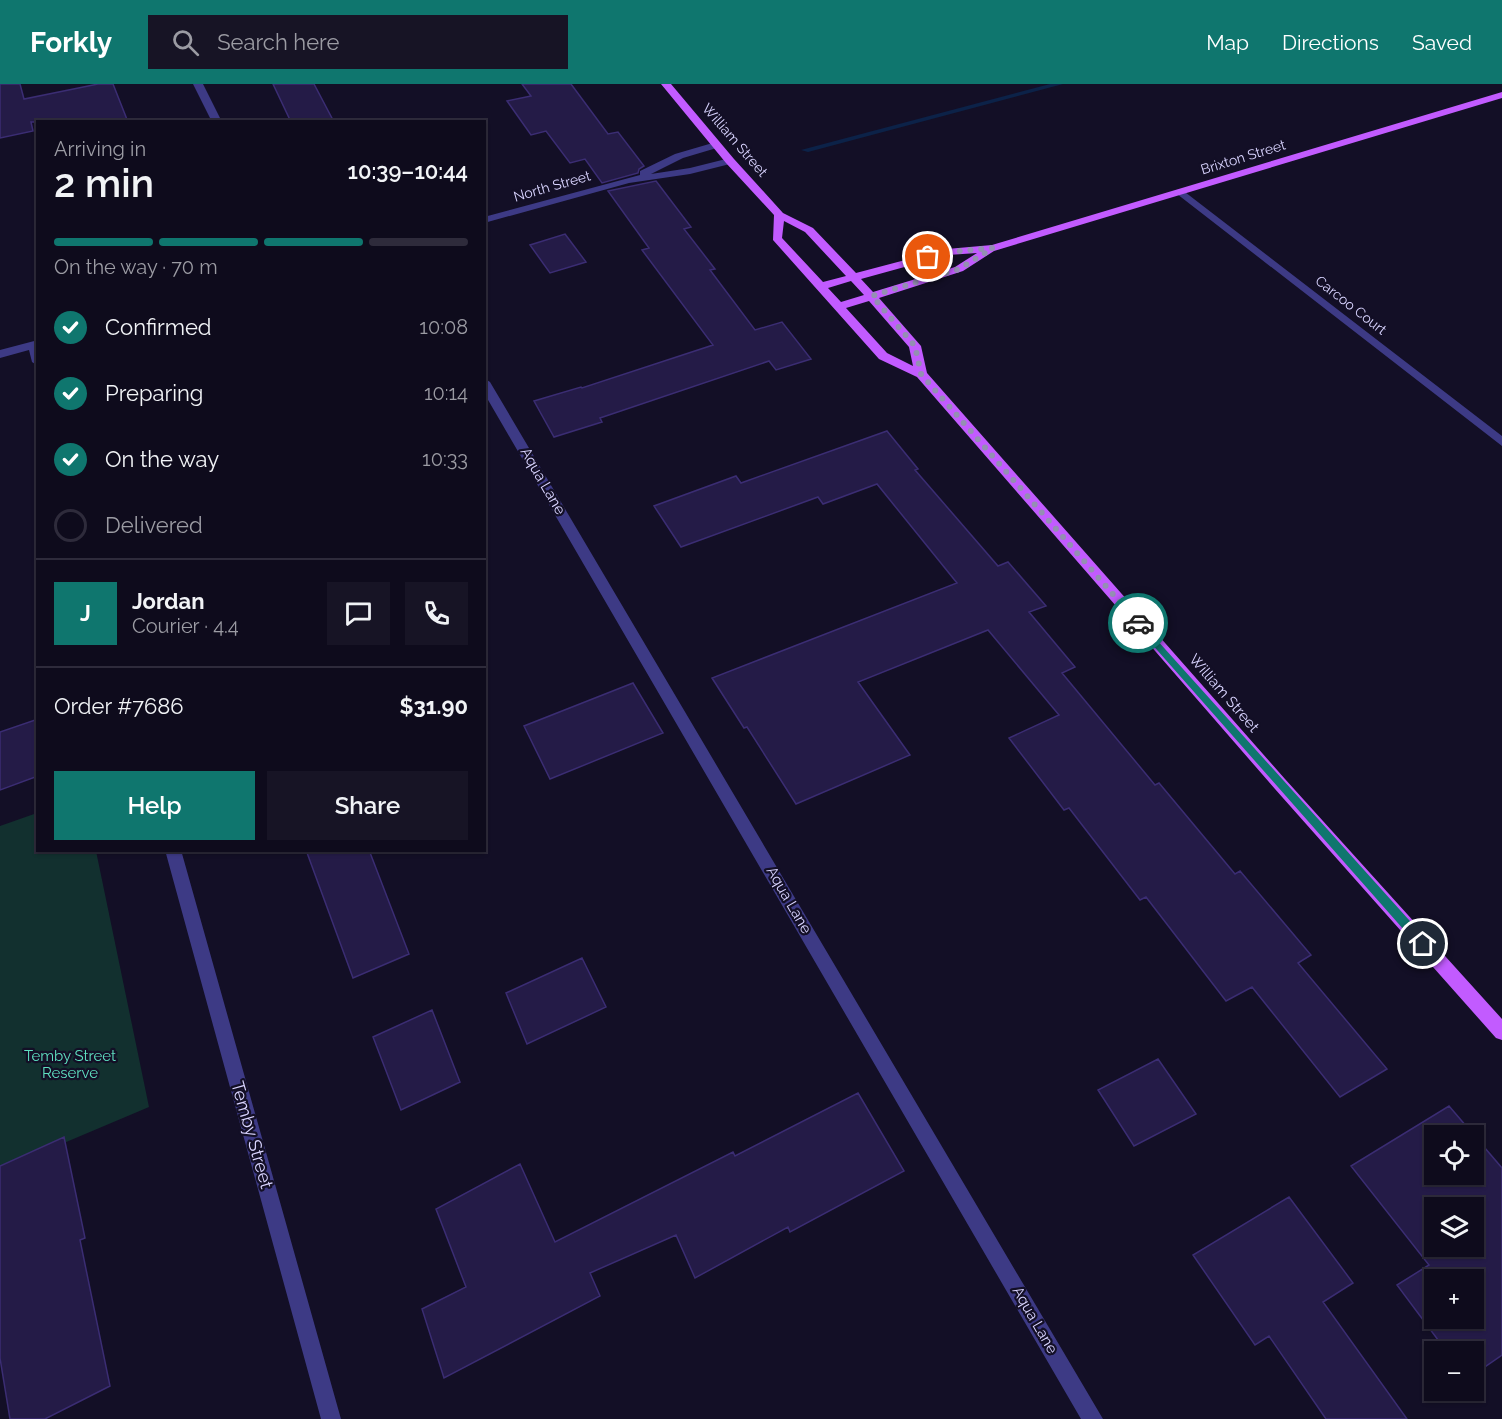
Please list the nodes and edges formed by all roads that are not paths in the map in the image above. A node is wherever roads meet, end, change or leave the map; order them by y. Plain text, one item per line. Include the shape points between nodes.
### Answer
1 (198, 84) edge
2 (666, 84) edge
3 (1502, 95) edge
4 (216, 120) edge
5 (716, 145) junction
6 (730, 161) junction
7 (628, 180) junction
8 (1181, 192) junction
9 (779, 215) junction
10 (486, 219) edge
11 (993, 248) junction
12 (854, 277) junction
13 (822, 286) junction
14 (872, 296) junction
15 (840, 306) junction
16 (35, 344) edge
17 (0, 354) edge
18 (921, 374) junction
19 (486, 385) edge
20 (1497, 431) edge
21 (1502, 442) edge
22 (174, 852) edge
23 (1502, 1032) edge
24 (331, 1419) edge
25 (1093, 1419) edge

1 - 4 street
2 - 5 main road, William Street
3 - 8 main road, Brixton Street
5 - 6 main road, William Street
5 - 7 street, North Street via 679,156
6 - 7 street, North Street
6 - 9 main road, William Street
7 - 10 street, North Street
8 - 11 main road, Brixton Street
8 - 20 street, Carcoo Court
9 - 12 main road, William Street via 809,230
9 - 13 main road, William Street via 777,238
11 - 12 main road, Brixton Street via 947,252
11 - 14 main road, Brixton Street via 959,269
12 - 13 main road, Brixton Street
12 - 14 main road, William Street
13 - 15 main road, William Street
14 - 15 main road, Brixton Street
14 - 18 main road, William Street via 915,346
15 - 18 main road, William Street via 883,356
16 - 17 street
18 - 23 main road, William Street
19 - 25 street, Aqua Lane
20 - 21 street, Carcoo Court
22 - 24 street, Temby Street

